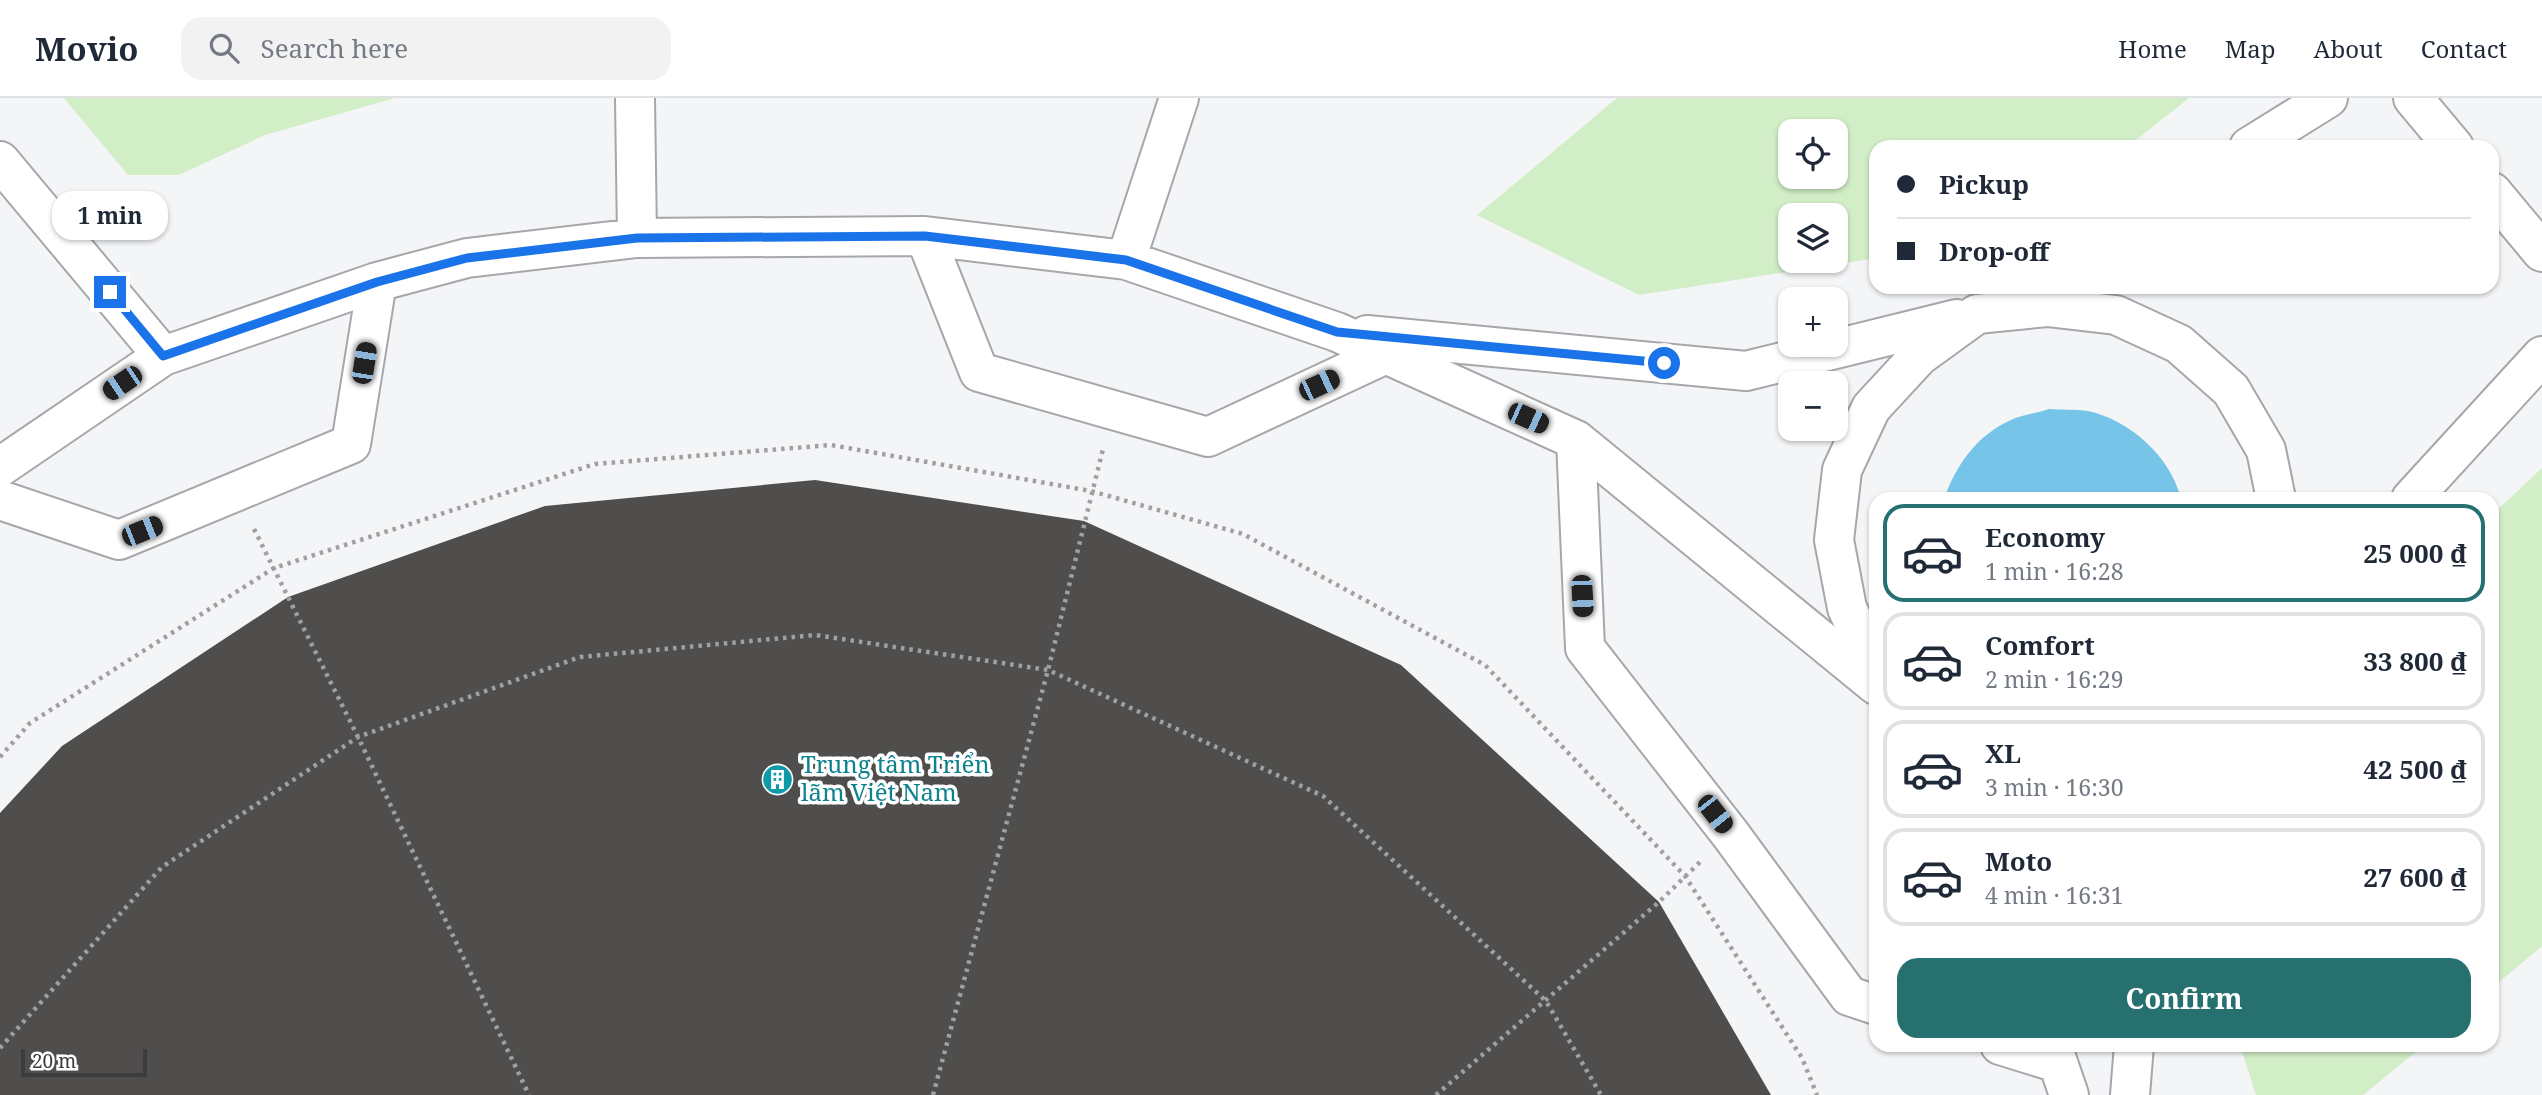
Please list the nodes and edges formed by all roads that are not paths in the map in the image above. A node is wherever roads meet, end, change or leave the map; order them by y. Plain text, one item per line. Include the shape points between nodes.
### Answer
1 (635, 98) edge
2 (1179, 98) edge
3 (2329, 98) edge
4 (2413, 98) edge
5 (2260, 140) edge
6 (2448, 140) edge
7 (0, 161) edge
8 (2499, 200) edge
9 (925, 236) junction
10 (637, 238) junction
11 (2542, 252) edge
12 (1126, 260) junction
13 (377, 282) junction
14 (2010, 294) edge
15 (1977, 314) junction
16 (1337, 332) junction
17 (1386, 354) junction
18 (163, 356) junction
19 (2542, 356) edge
20 (1576, 440) junction
21 (0, 467) edge
22 (2275, 492) edge
23 (2417, 492) edge
24 (0, 500) edge
25 (1869, 656) edge
26 (1869, 679) edge
27 (1869, 1003) edge
28 (2018, 1052) edge
29 (2133, 1052) edge
30 (2060, 1068) edge
31 (2130, 1095) edge

1 - 10 street
2 - 12 street
3 - 5 street
4 - 6 street
7 - 18 street
8 - 11 street
9 - 10 street
9 - 12 street
9 - 17 street via 979,372 1208,437
10 - 13 street via 467,258
12 - 16 street
13 - 18 street
13 - 24 street via 351,444 119,540
14 - 15 street
15 - 16 street via 1746,371
15 - 22 street via 2047,307 2116,315 2179,344 2231,390 2266,450
15 - 25 street via 1919,356 1871,408 1842,470 1834,540 1847,608
16 - 17 street
17 - 20 street
18 - 21 street
19 - 23 street
20 - 26 street
20 - 27 street via 1585,648 1849,996
28 - 30 street
29 - 31 street

